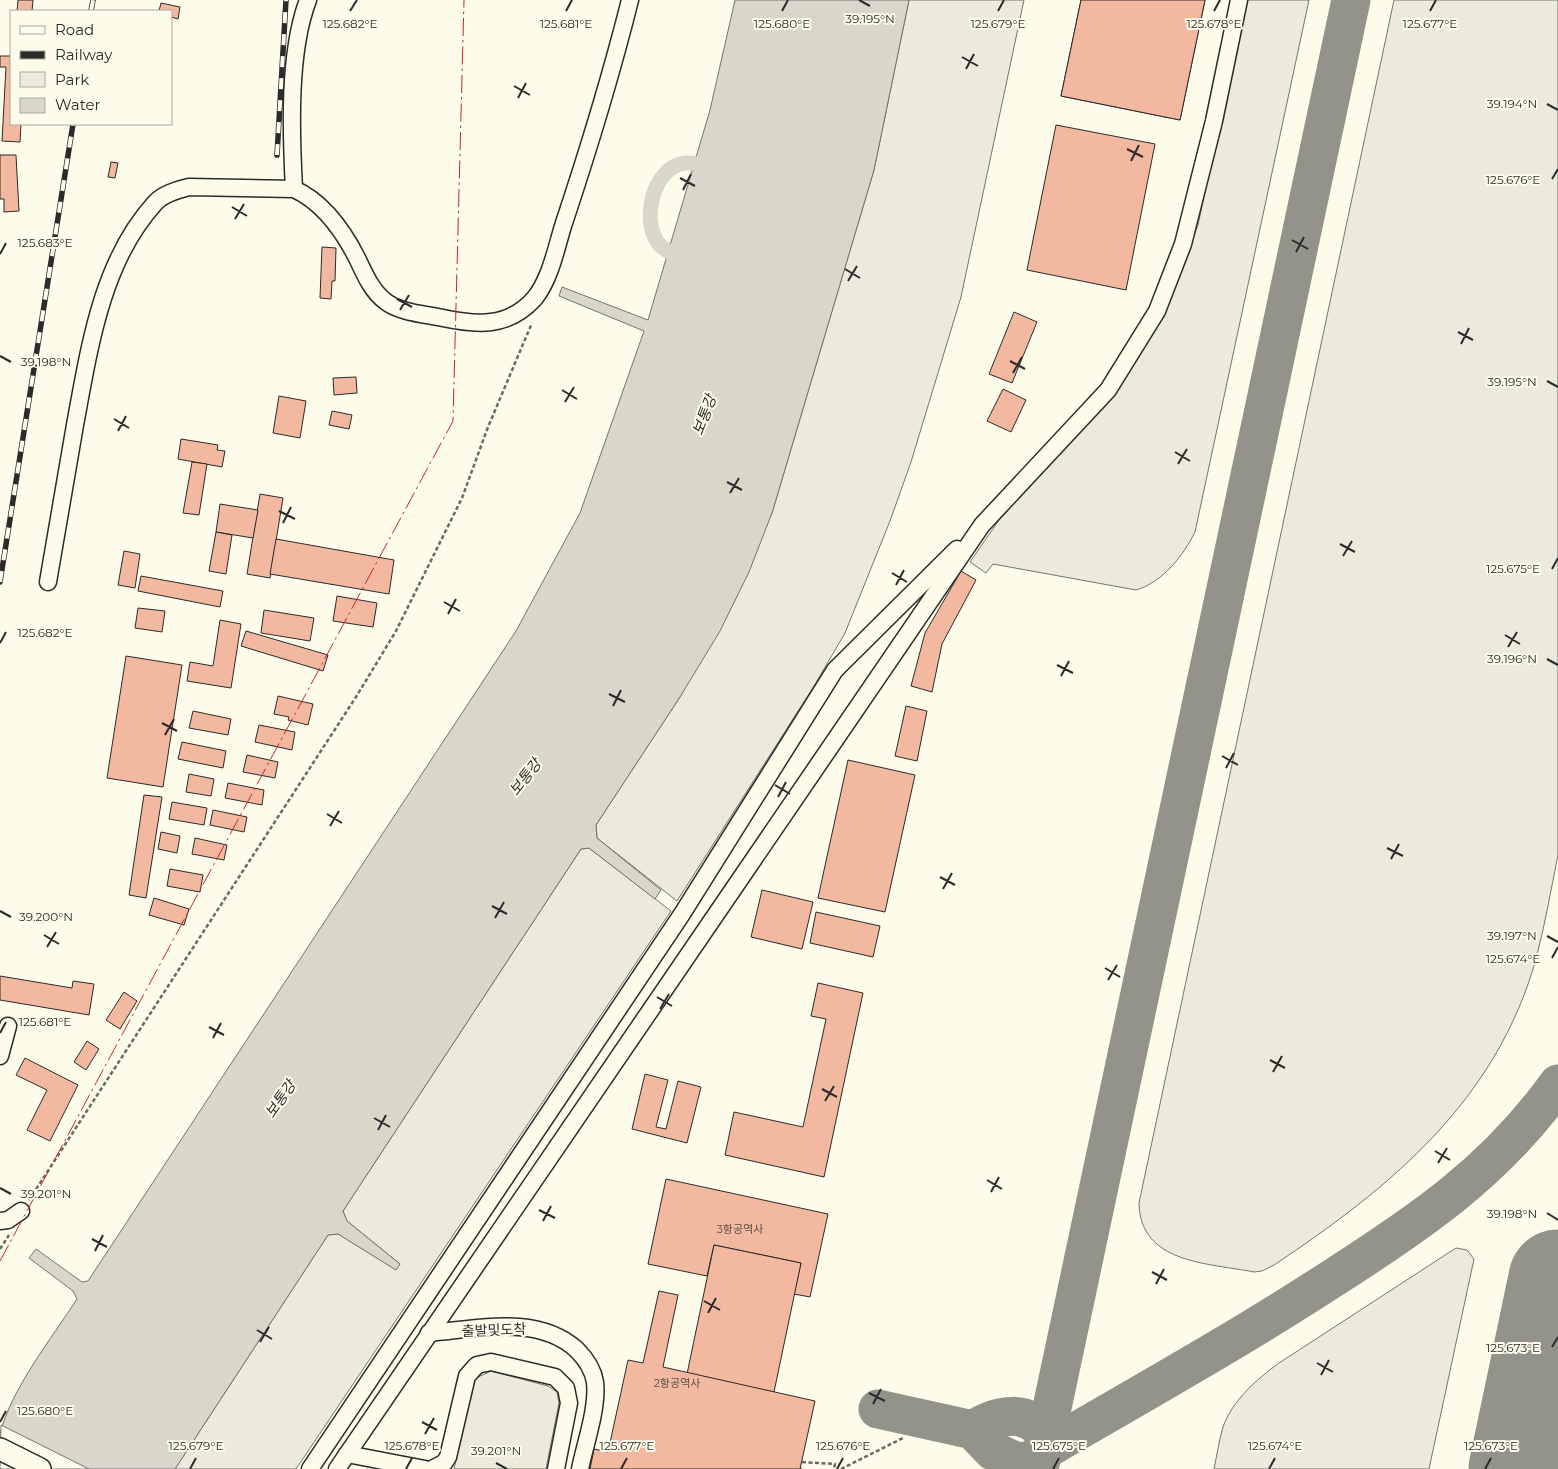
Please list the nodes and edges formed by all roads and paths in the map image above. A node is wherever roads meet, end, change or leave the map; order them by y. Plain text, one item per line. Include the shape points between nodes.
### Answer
1 (308, 0) edge
2 (630, 0) edge
3 (1239, 0) edge
4 (294, 189) junction
5 (533, 321) dead end
6 (982, 525) junction
7 (48, 582) dead end
8 (8, 1026) dead end
9 (0, 1056) edge
10 (21, 1211) joint
11 (0, 1221) edge
12 (429, 1333) junction
13 (902, 1438) dead end
14 (0, 1449) edge
15 (347, 1454) junction
16 (802, 1462) dead end
17 (40, 1469) edge
18 (310, 1469) edge
19 (337, 1469) edge
20 (425, 1469) edge
21 (432, 1469) edge
22 (556, 1469) edge
23 (580, 1469) edge
24 (834, 1469) edge
25 (841, 1469) edge

1 - 4 street via 301,19 295,66
2 - 4 street via 547,276 534,299 506,319 491,324 470,324 398,308 386,302 375,292 348,240 334,222 309,196
3 - 6 street via 1186,235 1157,311 1108,390
4 - 7 street via 189,187 172,191 156,201 139,224 105,291 85,374
5 - 10 path via 462,498 396,631
6 - 12 street
6 - 18 street via 835,670 682,914
8 - 9 street
10 - 11 street via 8,1220
12 - 15 street
12 - 23 street, 출발및도착 via 531,1328 569,1343 590,1366 595,1383 594,1404
13 - 25 path
14 - 17 main road
15 - 19 street
15 - 20 street
16 - 24 path via 835,1464
21 - 22 street via 448,1457 467,1376 477,1365 491,1362 555,1377 566,1388 569,1404

